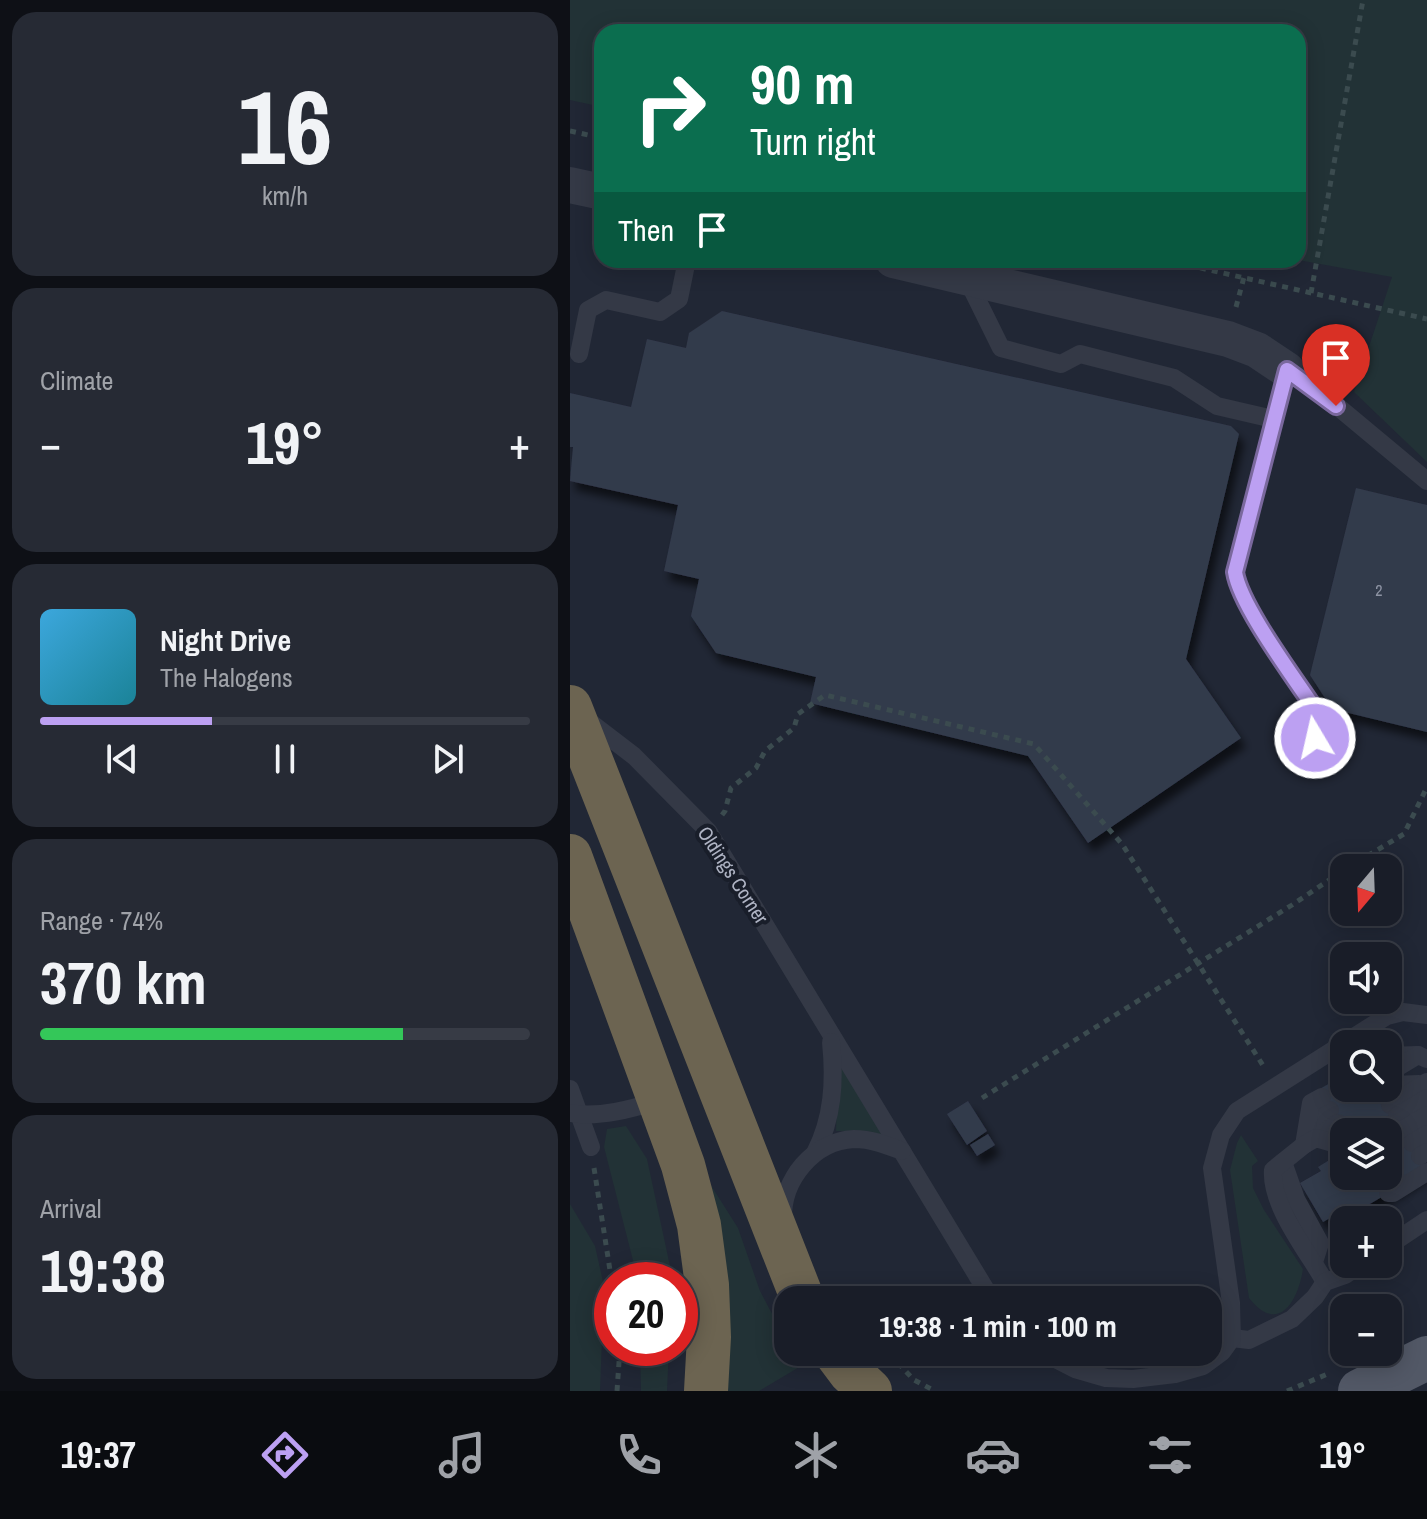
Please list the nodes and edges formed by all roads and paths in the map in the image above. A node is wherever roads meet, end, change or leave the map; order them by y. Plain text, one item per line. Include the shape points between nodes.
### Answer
1 (1363, 0) edge
2 (570, 131) edge
3 (594, 136) edge
4 (570, 185) edge
5 (594, 190) edge
6 (685, 268) edge
7 (927, 268) edge
8 (1202, 268) edge
9 (966, 277) junction
10 (1244, 277) junction
11 (1311, 293) junction
12 (1236, 308) dead end
13 (1427, 319) edge
14 (579, 354) dead end
15 (1287, 370) junction
16 (1273, 419) junction
17 (1427, 481) edge
18 (570, 707) edge
19 (1315, 738) dead end
20 (1427, 787) edge
21 (708, 831) junction
22 (1371, 854) edge
23 (570, 856) edge
24 (1330, 879) edge
25 (1197, 964) junction
26 (1427, 1015) edge
27 (831, 1036) junction
28 (1402, 1056) edge
29 (1422, 1057) edge
30 (1402, 1066) edge
31 (1275, 1086) junction
32 (1425, 1088) edge
33 (570, 1089) edge
34 (982, 1098) dead end
35 (660, 1100) junction
36 (575, 1114) edge
37 (1427, 1115) edge
38 (1410, 1133) edge
39 (1330, 1135) edge
40 (591, 1147) joint
41 (902, 1151) junction
42 (814, 1155) junction
43 (1388, 1193) dead end
44 (1427, 1220) edge
45 (1402, 1237) edge
46 (783, 1249) junction
47 (609, 1262) edge
48 (1336, 1278) edge
49 (1325, 1282) junction
50 (798, 1286) edge
51 (984, 1286) edge
52 (1232, 1338) junction
53 (1222, 1352) edge
54 (1427, 1358) edge
55 (619, 1366) edge
56 (846, 1366) edge
57 (1069, 1366) edge
58 (1203, 1366) edge
59 (880, 1374) edge
60 (617, 1391) edge
61 (706, 1391) edge
62 (935, 1391) edge
63 (1360, 1391) edge

1 - 11 path
2 - 3 path
4 - 5 street
6 - 14 lane via 679,299 660,312 606,300 588,310
7 - 9 street
8 - 10 path
9 - 15 street via 1228,339
9 - 16 lane via 1001,348 1061,364 1080,354 1174,378 1217,406
10 - 11 path
10 - 12 path
11 - 13 path
15 - 16 lane
15 - 17 lane
16 - 19 lane via 1235,572 1245,599 1317,712
18 - 21 lane, Oldings Corner via 634,756
18 - 46 highway
20 - 22 path via 1404,834
21 - 25 path via 725,811 731,788 794,728 798,714 825,695 1034,744 1110,828
21 - 27 lane, Oldings Corner
23 - 35 highway
24 - 25 path
25 - 31 path
25 - 34 path
26 - 31 lane via 1387,1016
27 - 41 lane, Oldings Corner
27 - 42 lane, Oldings Corner via 832,1095 826,1132
28 - 29 lane
29 - 30 lane
31 - 52 lane via 1237,1111 1221,1135 1212,1168
32 - 38 lane
33 - 36 lane
35 - 36 lane
35 - 61 highway via 699,1225 707,1285
36 - 40 lane
37 - 38 lane
38 - 43 lane via 1393,1193
39 - 49 lane via 1283,1162 1320,1243 1314,1262
40 - 47 path
41 - 42 lane, Oldings Corner via 855,1139 822,1147
41 - 51 lane, Oldings Corner
42 - 46 lane, Oldings Corner via 795,1173 782,1206
44 - 45 lane
46 - 50 highway
48 - 49 lane
49 - 52 lane via 1292,1319 1249,1340
52 - 53 lane
54 - 63 main road
55 - 60 path
56 - 59 highway via 850,1372
57 - 58 lane via 1106,1378 1133,1379
59 - 62 path via 914,1380

